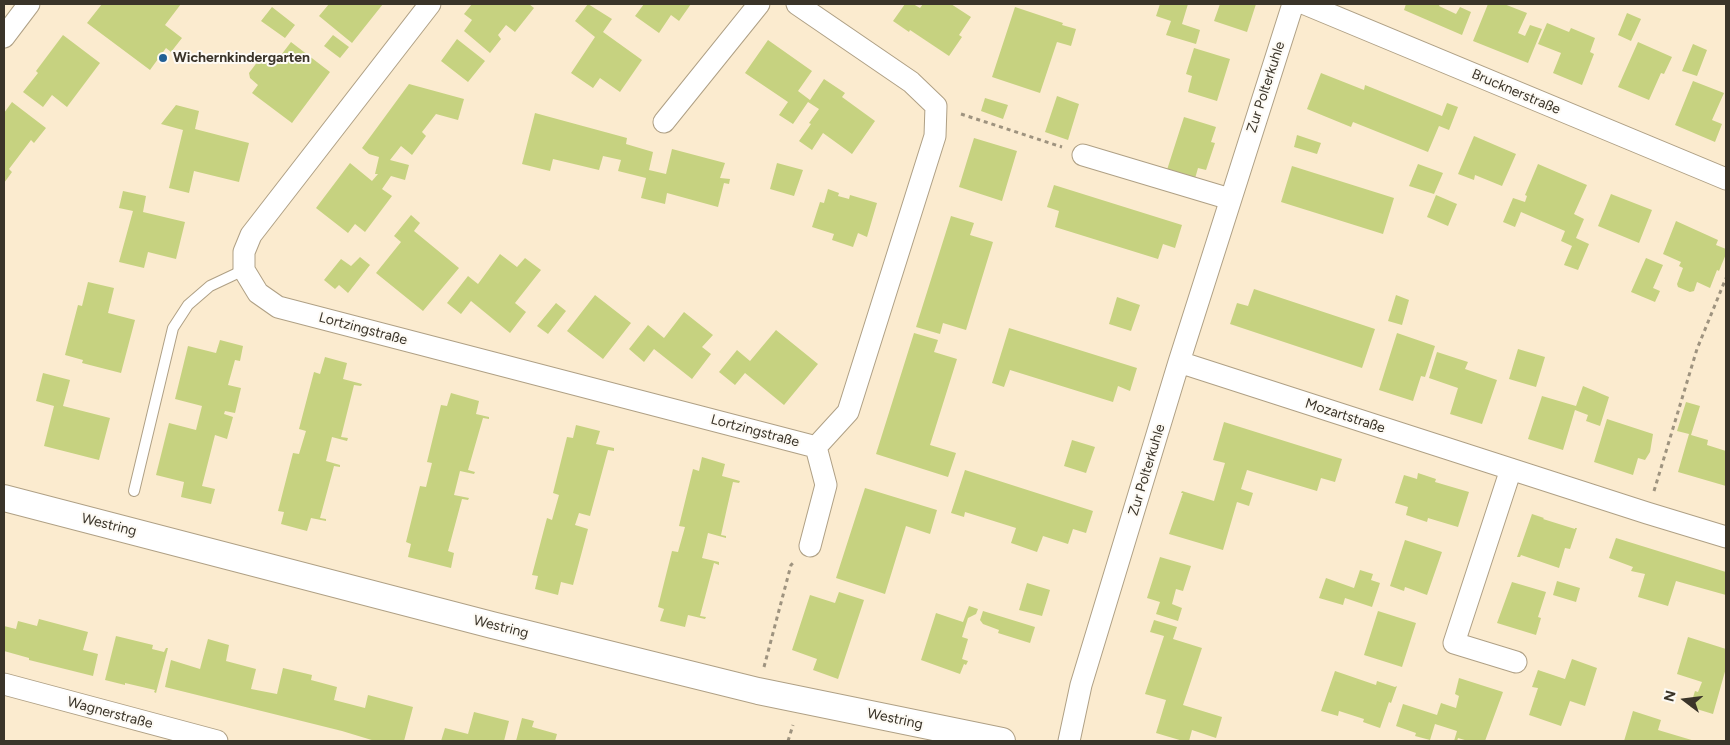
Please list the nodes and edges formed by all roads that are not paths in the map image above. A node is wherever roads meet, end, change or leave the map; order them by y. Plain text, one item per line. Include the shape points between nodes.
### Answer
1 (29, 4) edge
2 (430, 4) edge
3 (759, 4) edge
4 (797, 4) edge
5 (1293, 4) edge
6 (1305, 4) edge
7 (4, 37) edge
8 (664, 122) dead end
9 (1084, 155) road end
10 (1726, 180) edge
11 (1230, 200) junction
12 (244, 270) junction
13 (1180, 362) junction
14 (816, 447) junction
15 (1511, 469) junction
16 (134, 491) dead end
17 (4, 498) edge
18 (1726, 537) edge
19 (810, 546) road end
20 (1516, 662) dead end
21 (4, 684) edge
22 (217, 741) edge
23 (1002, 741) edge
24 (1069, 741) edge

1 - 7 street
2 - 12 street via 251,235 244,252
3 - 8 street
4 - 14 street, Lortzingstraße via 912,82 936,106 935,136 848,412
5 - 11 street, Zur Polterkuhle
6 - 10 street, Brucknerstraße
9 - 11 street
11 - 13 street, Zur Polterkuhle
12 - 14 street, Lortzingstraße via 258,293 278,306
12 - 16 lane via 210,286 188,304 173,328
13 - 15 street, Mozartstraße
13 - 24 street, Zur Polterkuhle via 1081,685
14 - 19 street, Lortzingstraße via 826,485
15 - 18 street, Mozartstraße
15 - 20 street via 1454,642
17 - 23 street, Westring via 758,691
21 - 22 street, Wagnerstraße

